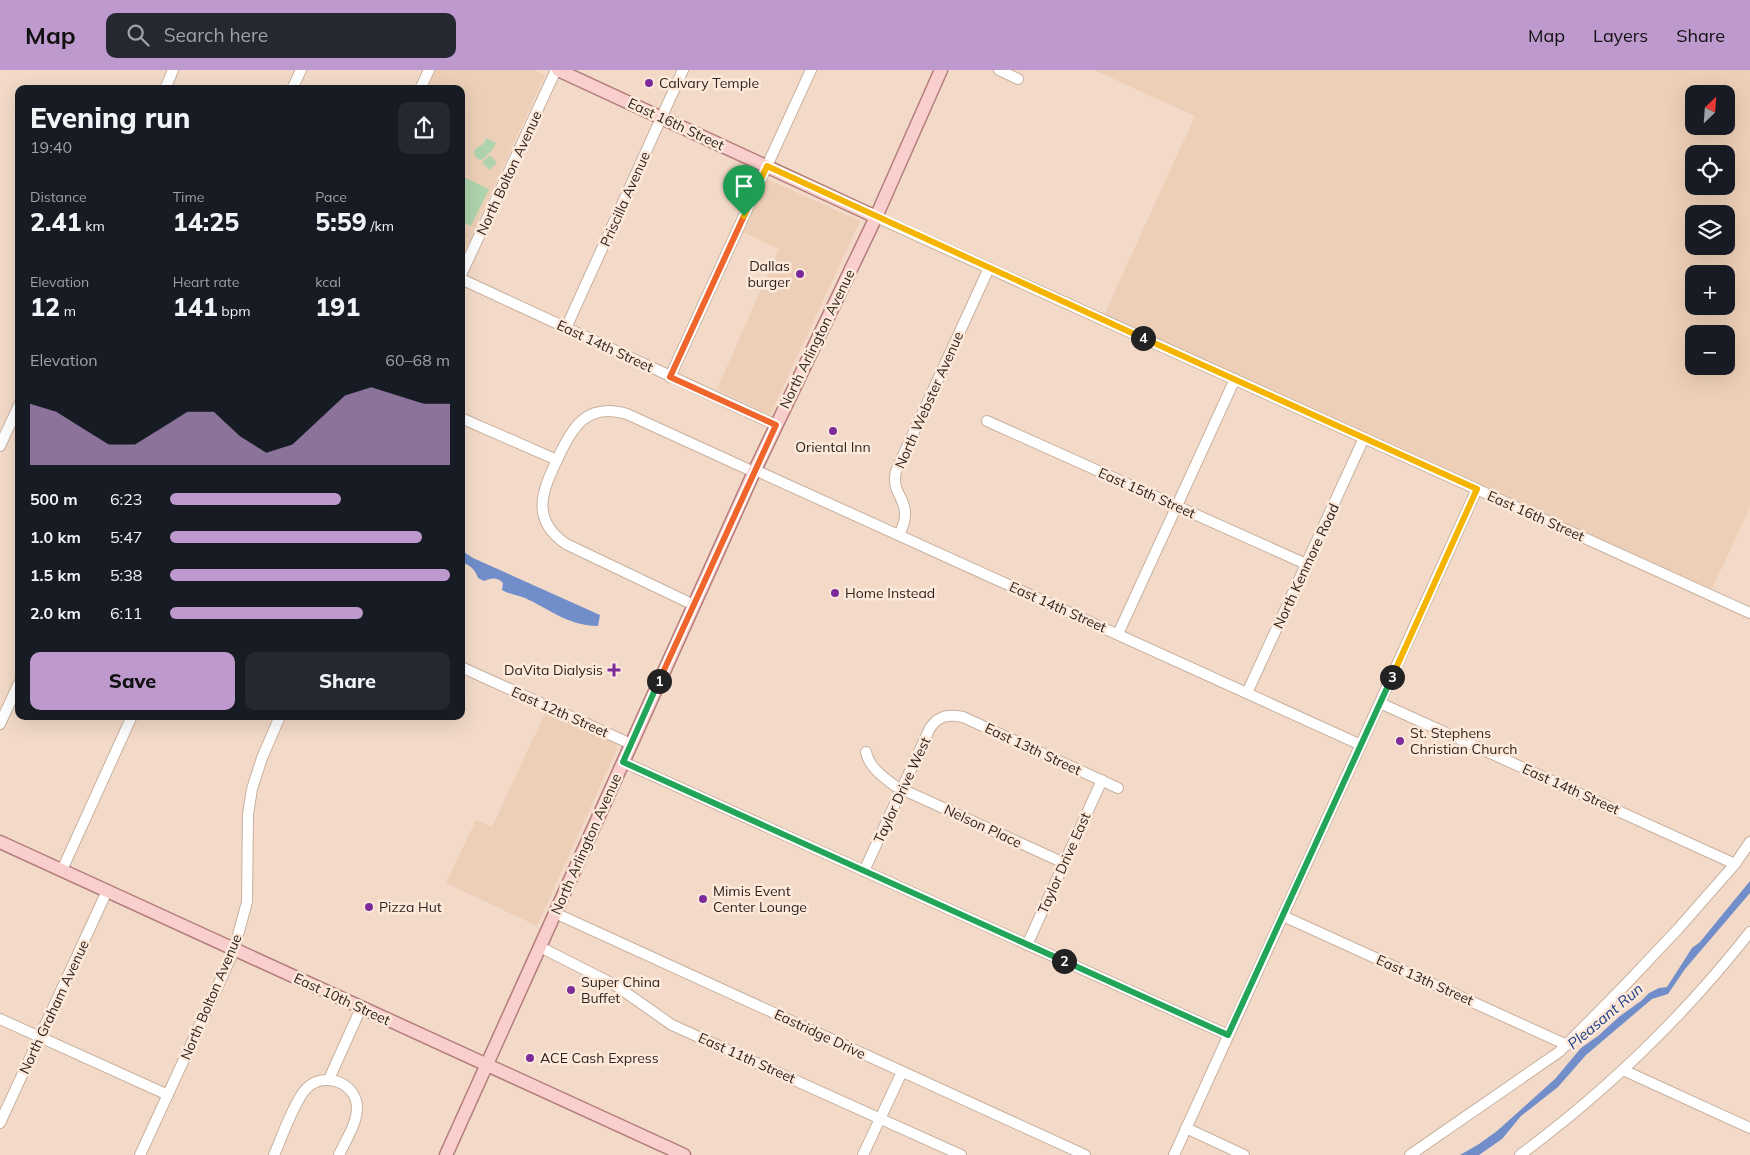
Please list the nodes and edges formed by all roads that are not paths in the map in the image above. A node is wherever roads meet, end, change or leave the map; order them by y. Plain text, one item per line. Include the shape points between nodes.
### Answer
1 (173, 70) edge
2 (301, 70) edge
3 (429, 70) edge
4 (557, 70) edge
5 (684, 70) edge
6 (811, 70) edge
7 (941, 70) edge
8 (998, 70) edge
9 (1018, 79) dead end
10 (166, 85) edge
11 (294, 85) edge
12 (422, 85) edge
13 (662, 118) junction
14 (767, 166) junction
15 (876, 217) junction
16 (465, 266) edge
17 (989, 268) junction
18 (465, 281) edge
19 (566, 328) junction
20 (670, 377) junction
21 (1235, 379) junction
22 (15, 414) edge
23 (465, 420) edge
24 (987, 421) dead end
25 (776, 425) junction
26 (1364, 438) junction
27 (0, 446) edge
28 (557, 460) junction
29 (754, 471) junction
30 (1477, 489) junction
31 (1177, 506) junction
32 (899, 535) junction
33 (1306, 564) junction
34 (694, 605) junction
35 (1750, 613) edge
36 (1118, 634) junction
37 (465, 669) edge
38 (15, 692) edge
39 (1247, 693) junction
40 (1380, 703) junction
41 (947, 715) joint
42 (130, 720) edge
43 (278, 720) edge
44 (0, 724) edge
45 (631, 744) junction
46 (1361, 745) junction
47 (866, 752) dead end
48 (623, 762) junction
49 (1102, 780) junction
50 (1118, 788) dead end
51 (902, 789) junction
52 (0, 842) edge
53 (1750, 842) edge
54 (1064, 863) junction
55 (1735, 864) junction
56 (62, 870) junction
57 (864, 871) junction
58 (107, 891) junction
59 (554, 913) junction
60 (1283, 916) junction
61 (1750, 932) edge
62 (1027, 945) junction
63 (540, 947) junction
64 (234, 949) junction
65 (362, 1008) junction
66 (0, 1019) edge
67 (1228, 1035) junction
68 (40, 1037) junction
69 (1567, 1045) junction
70 (487, 1065) junction
71 (1623, 1070) junction
72 (902, 1072) junction
73 (328, 1079) junction
74 (168, 1095) junction
75 (880, 1118) junction
76 (0, 1123) edge
77 (1186, 1128) junction
78 (1750, 1128) edge
79 (140, 1155) edge
80 (274, 1155) edge
81 (339, 1155) edge
82 (446, 1155) edge
83 (684, 1155) edge
84 (863, 1155) edge
85 (961, 1155) edge
86 (1085, 1155) edge
87 (1174, 1155) edge
88 (1244, 1155) edge
89 (1410, 1155) edge
90 (1520, 1155) edge

1 - 10 street
2 - 11 street
3 - 12 street
4 - 13 main road, East 16th Street
4 - 16 street, North Bolton Avenue
5 - 13 street, Priscilla Avenue
6 - 14 street
7 - 15 main road, North Arlington Avenue
8 - 9 street
13 - 14 main road, East 16th Street
13 - 19 street, Priscilla Avenue
14 - 15 main road, East 16th Street
14 - 20 street
15 - 17 street, East 16th Street
15 - 25 main road, North Arlington Avenue
17 - 21 street, East 16th Street
17 - 32 street, North Webster Avenue via 896,472 894,481 905,513
18 - 19 street, East 14th Street
19 - 20 street, East 14th Street
20 - 25 street, East 14th Street
21 - 26 street, East 16th Street
21 - 31 street
22 - 27 street
23 - 28 street
24 - 31 street, East 15th Street
25 - 29 main road, North Arlington Avenue
26 - 30 street, East 16th Street
26 - 33 street, North Kenmore Road
28 - 29 street, East 14th Street via 577,424 592,414 610,410 627,414
28 - 34 street, East 14th Street via 545,486 542,503 545,520 555,535 566,544
29 - 32 street, East 14th Street
29 - 34 main road, North Arlington Avenue
30 - 35 street, East 16th Street
30 - 40 street
31 - 33 street, East 15th Street
31 - 36 street
32 - 36 street, East 14th Street
33 - 39 street, North Kenmore Road
34 - 45 main road, North Arlington Avenue
36 - 39 street, East 14th Street
37 - 45 street, East 12th Street
38 - 44 street
39 - 46 street, East 14th Street
40 - 46 street
40 - 55 street, East 14th Street
41 - 49 street, East 13th Street via 963,717
41 - 51 street, Taylor Drive West via 932,725
42 - 56 street
43 - 64 street, North Bolton Avenue via 252,789 248,814 247,902
45 - 48 main road, North Arlington Avenue
46 - 60 street
47 - 51 street, Nelson Place via 873,767
48 - 57 street
48 - 59 main road, North Arlington Avenue
49 - 50 street, East 13th Street
49 - 54 street, Taylor Drive East
51 - 54 street, Nelson Place
51 - 57 street, Taylor Drive West
52 - 56 main road, East 10th Street
53 - 55 street
54 - 62 street, Taylor Drive East
55 - 69 street
56 - 58 main road, East 10th Street
57 - 62 street
58 - 64 main road, East 10th Street
58 - 68 street, North Graham Avenue
59 - 63 main road, North Arlington Avenue
59 - 72 street, Eastridge Drive
60 - 67 street
60 - 69 street, East 13th Street
61 - 71 street via 1697,995
62 - 67 street
63 - 70 main road, North Arlington Avenue
63 - 75 street, East 11th Street via 615,985 672,1025
64 - 65 main road, East 10th Street
64 - 74 street, North Bolton Avenue
65 - 70 main road, East 10th Street
65 - 73 street
66 - 68 street
67 - 77 street
68 - 74 street
68 - 76 street, North Graham Avenue
69 - 89 street
70 - 82 main road, North Arlington Avenue
70 - 83 main road, East 10th Street
71 - 78 street
71 - 90 street
72 - 75 street
72 - 86 street, Eastridge Drive
73 - 80 street via 315,1082 304,1091
73 - 81 street via 336,1080 351,1090 356,1100 354,1122
74 - 79 street, North Bolton Avenue
75 - 84 street
75 - 85 street, East 11th Street
77 - 87 street
77 - 88 street

